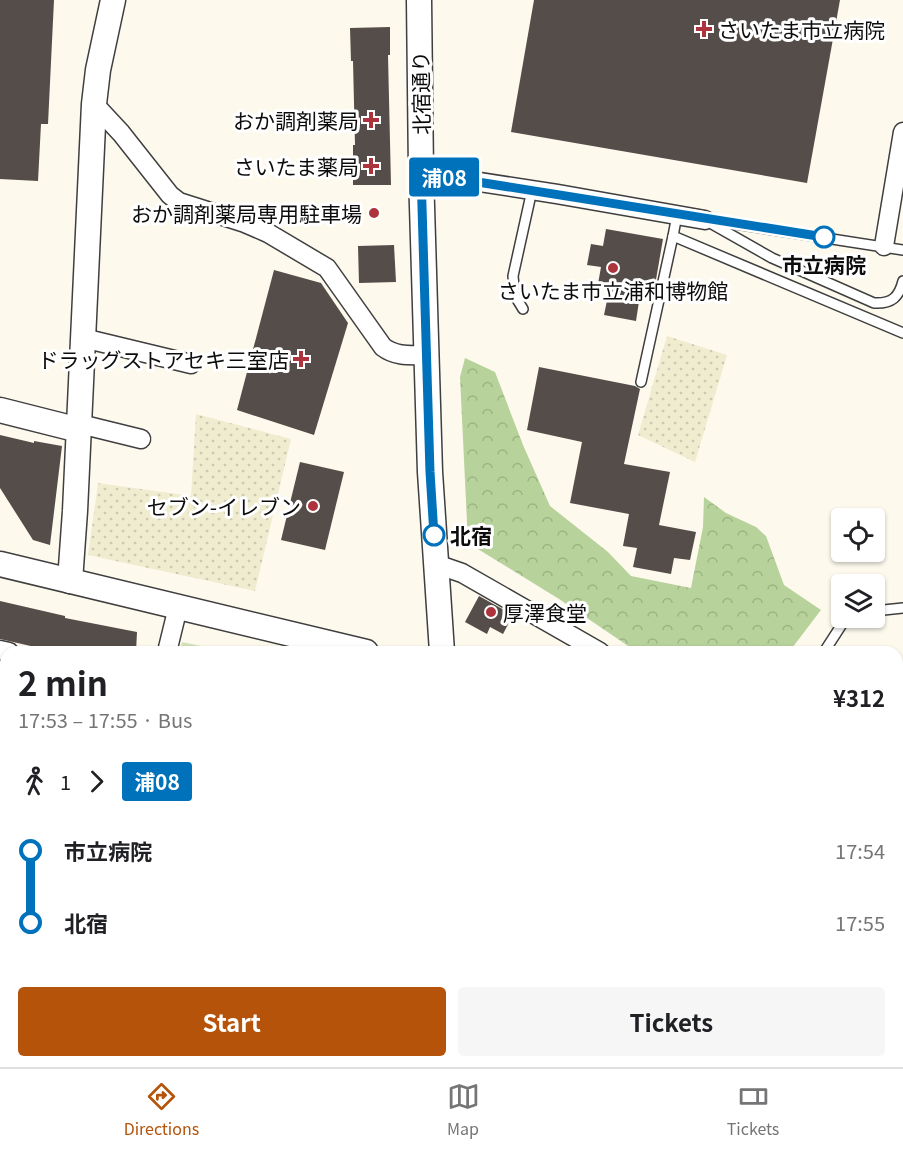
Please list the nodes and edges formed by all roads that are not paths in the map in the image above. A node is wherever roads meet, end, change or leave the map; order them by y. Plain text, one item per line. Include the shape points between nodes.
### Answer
1 (112, 0) edge
2 (419, 0) edge
3 (94, 104) junction
4 (903, 132) edge
5 (421, 173) junction
6 (532, 190) junction
7 (677, 215) junction
8 (705, 220) junction
9 (673, 236) junction
10 (884, 246) junction
11 (903, 250) edge
12 (903, 281) edge
13 (523, 309) dead end
14 (903, 333) edge
15 (82, 338) junction
16 (427, 355) junction
17 (191, 364) dead end
18 (641, 382) dead end
19 (0, 410) edge
20 (79, 427) junction
21 (141, 439) dead end
22 (0, 564) edge
23 (436, 564) junction
24 (70, 581) junction
25 (178, 607) junction
26 (903, 608) edge
27 (885, 610) edge
28 (840, 628) edge
29 (168, 646) edge
30 (341, 646) edge
31 (442, 646) edge
32 (590, 646) edge
33 (828, 646) edge

1 - 3 street
2 - 5 street, 北宿通り
3 - 15 street
3 - 16 street via 179,202 268,233 310,257 327,268 390,352
4 - 10 street
5 - 6 street
5 - 16 street, 北宿通り
6 - 7 street
6 - 13 lane via 513,276 515,296
7 - 8 street
7 - 9 lane
8 - 10 lane
8 - 12 lane via 772,258 874,303 892,301
9 - 14 lane
9 - 18 lane
10 - 11 lane
15 - 17 street
15 - 20 street
16 - 23 street, 北宿通り
19 - 20 street
20 - 21 street
20 - 24 street
22 - 24 street
23 - 31 street, 北宿通り
23 - 32 street via 462,573
24 - 25 street
25 - 29 street
25 - 30 street
26 - 27 lane
28 - 33 lane

